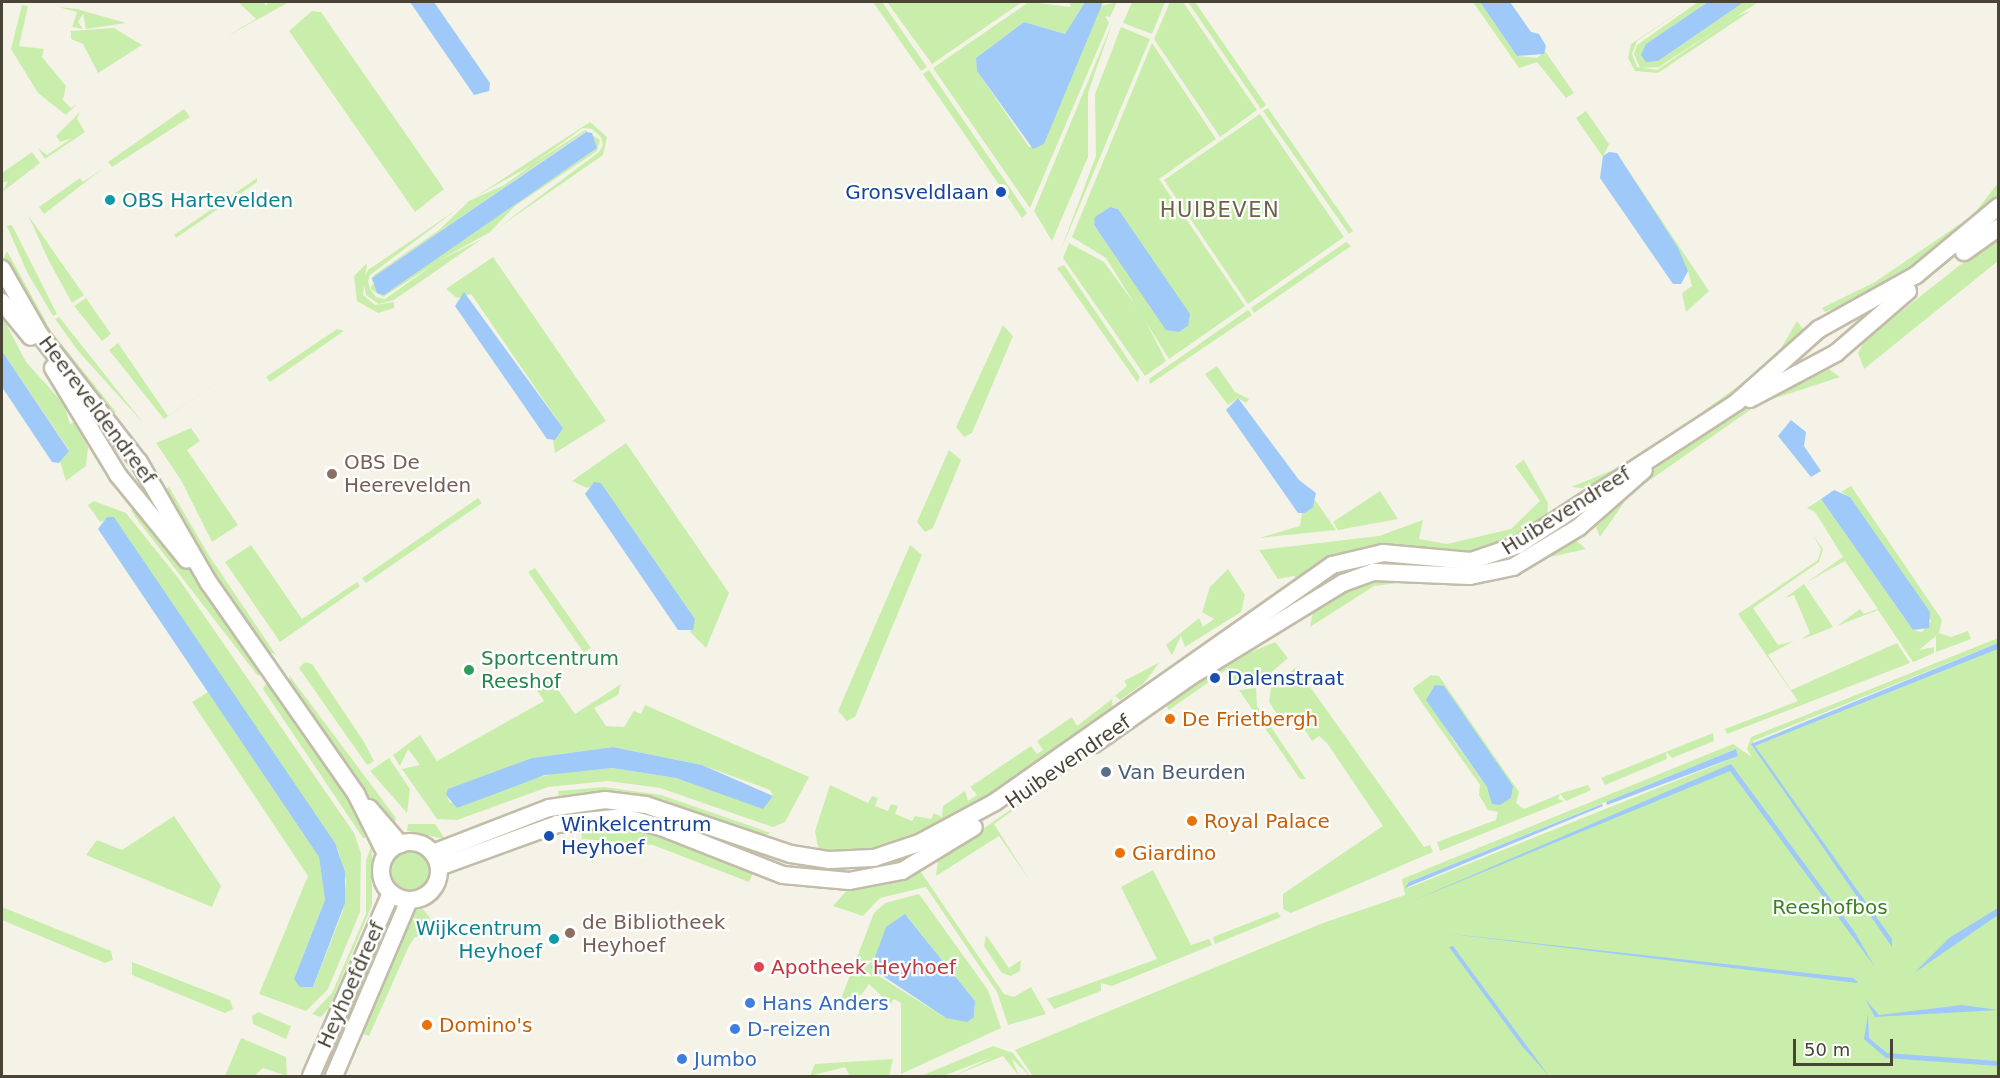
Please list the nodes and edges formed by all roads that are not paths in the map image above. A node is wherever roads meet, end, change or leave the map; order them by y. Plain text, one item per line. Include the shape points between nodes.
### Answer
1 (1998, 207) edge
2 (1998, 228) edge
3 (2, 269) edge
4 (2, 302) edge
5 (1737, 402) junction
6 (1656, 459) junction
7 (208, 583) junction
8 (393, 849) junction
9 (436, 860) junction
10 (391, 893) junction
11 (409, 900) junction
12 (311, 1077) edge
13 (334, 1077) edge

1 - 5 street, Huibevendreef via 1916,275 1814,333
2 - 5 street, Huibevendreef via 1898,298 1836,353
3 - 7 street, Heereveldendreef via 40,335 138,462
4 - 7 street, Heereveldendreef via 52,366 118,475
5 - 6 street, Huibevendreef
6 - 9 street, Huibevendreef via 1494,555 1437,560 1374,554 1332,565 1114,713 995,802 896,851 847,860 791,854 666,810 605,800 549,808
6 - 9 street, Huibevendreef via 1579,527 1513,567 1470,576 1374,572 1343,583 1191,676 902,871 849,880 805,880 622,817 557,824
7 - 8 street, Heereveldendreef
8 - 9 street via 417,843
8 - 10 street via 381,873
9 - 11 street via 431,891
10 - 11 street
10 - 12 street, Heyhoefdreef
11 - 13 street, Heyhoefdreef

